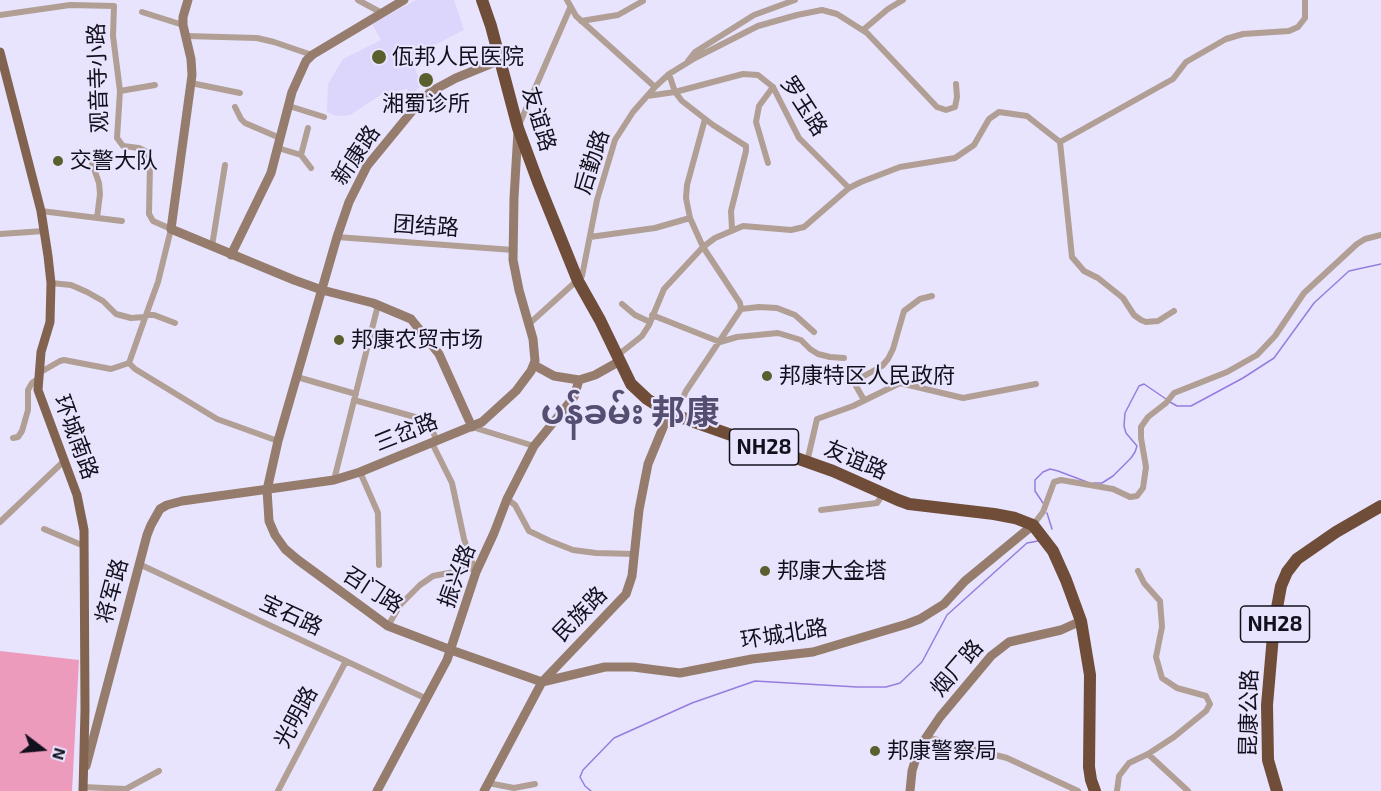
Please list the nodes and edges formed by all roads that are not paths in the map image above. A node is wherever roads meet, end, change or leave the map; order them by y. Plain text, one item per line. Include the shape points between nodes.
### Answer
1 (188, 0) edge
2 (358, 0) edge
3 (404, 0) edge
4 (482, 0) edge
5 (567, 0) edge
6 (795, 0) edge
7 (903, 0) edge
8 (1305, 0) edge
9 (643, 1) edge
10 (570, 8) junction
11 (142, 12) dead end
12 (382, 13) junction
13 (0, 15) edge
14 (581, 21) junction
15 (183, 25) junction
16 (863, 30) junction
17 (186, 36) junction
18 (0, 52) edge
19 (312, 56) junction
20 (500, 60) junction
21 (687, 64) junction
22 (669, 74) junction
23 (191, 83) junction
24 (956, 84) dead end
25 (155, 85) dead end
26 (655, 87) junction
27 (773, 87) junction
28 (120, 91) junction
29 (675, 92) junction
30 (240, 93) dead end
31 (647, 96) junction
32 (289, 106) junction
33 (235, 107) dead end
34 (324, 117) dead end
35 (705, 119) junction
36 (308, 128) dead end
37 (518, 128) junction
38 (1060, 142) junction
39 (279, 143) junction
40 (301, 155) junction
41 (92, 163) dead end
42 (768, 163) dead end
43 (225, 165) dead end
44 (311, 168) dead end
45 (849, 188) junction
46 (41, 211) junction
47 (97, 218) junction
48 (690, 218) junction
49 (122, 221) dead end
50 (171, 229) junction
51 (732, 229) junction
52 (44, 231) junction
53 (0, 234) edge
54 (1381, 236) edge
55 (337, 237) junction
56 (590, 237) junction
57 (212, 246) junction
58 (703, 247) junction
59 (513, 250) junction
60 (231, 255) junction
61 (578, 281) junction
62 (51, 283) junction
63 (322, 290) junction
64 (932, 296) dead end
65 (622, 304) dead end
66 (378, 305) junction
67 (741, 309) junction
68 (1174, 311) dead end
69 (145, 316) junction
70 (651, 318) junction
71 (175, 323) dead end
72 (530, 324) junction
73 (814, 332) dead end
74 (720, 342) junction
75 (619, 358) junction
76 (844, 358) dead end
77 (129, 363) junction
78 (534, 365) junction
79 (39, 376) junction
80 (297, 377) junction
81 (579, 380) junction
82 (1036, 384) dead end
83 (355, 397) junction
84 (864, 400) junction
85 (672, 414) junction
86 (472, 427) junction
87 (13, 438) dead end
88 (278, 441) junction
89 (435, 442) junction
90 (534, 446) junction
91 (64, 461) junction
92 (807, 462) junction
93 (360, 472) junction
94 (334, 480) junction
95 (267, 490) junction
96 (883, 494) junction
97 (507, 499) junction
98 (1381, 506) edge
99 (821, 510) dead end
100 (0, 522) edge
101 (1033, 525) junction
102 (44, 529) dead end
103 (84, 546) junction
104 (635, 554) junction
105 (140, 564) junction
106 (379, 565) dead end
107 (475, 570) junction
108 (1138, 571) dead end
109 (1081, 621) junction
110 (388, 626) junction
111 (451, 650) junction
112 (346, 661) junction
113 (542, 682) junction
114 (427, 699) junction
115 (85, 710) junction
116 (101, 710) junction
117 (926, 737) junction
118 (1148, 754) junction
119 (84, 771) junction
120 (159, 771) dead end
121 (535, 784) dead end
122 (486, 787) edge
123 (83, 789) edge
124 (278, 791) edge
125 (377, 791) edge
126 (910, 791) edge
127 (1078, 791) edge
128 (1095, 791) edge
129 (1117, 791) edge
130 (1188, 791) edge
131 (1277, 791) edge

1 - 15 main road
2 - 12 street
3 - 12 main road
4 - 20 highway, 友谊路 / NH28
5 - 10 street
6 - 21 street via 754,15 695,52
7 - 16 street
8 - 38 street via 1305,18 1298,27 1226,39 1186,62 1173,79
9 - 14 street via 618,15
10 - 14 street
10 - 37 street
11 - 15 street
12 - 19 main road
13 - 28 street, 观音寺小路 via 70,5 114,6 113,36
14 - 26 street
15 - 17 main road
16 - 21 street via 830,11 813,11 758,26
16 - 24 street via 937,107 955,107
17 - 19 street via 256,38
17 - 23 main road
18 - 46 main road, 环城南路
19 - 32 main road via 301,69
20 - 37 highway, 友谊路 / NH28
20 - 55 main road, 新康路 via 430,92 412,111 367,166
21 - 22 street, 后勤路
22 - 26 street, 后勤路
22 - 29 street
23 - 30 street
23 - 50 main road
25 - 28 street
26 - 31 street, 后勤路
27 - 29 street, 罗玉路 via 758,75 743,74
27 - 42 street via 759,106 756,122
27 - 45 street, 罗玉路 via 799,138
28 - 50 street, 观音寺小路 via 118,142 147,152 149,214 153,221
29 - 31 street, 罗玉路
29 - 35 street
31 - 56 street, 后勤路 via 615,140
32 - 34 street
32 - 39 main road
33 - 39 street via 245,123
35 - 48 street via 687,185
35 - 51 street via 747,149 731,211
36 - 40 street
37 - 59 main road
37 - 61 highway, 友谊路 / NH28
38 - 45 street via 1027,116 999,112 989,119 974,145 955,158 900,166
38 - 68 street via 1072,257 1084,271 1123,298 1141,320 1158,321
39 - 40 street
39 - 60 main road via 266,184
40 - 44 street
41 - 47 street via 99,183
43 - 57 street
45 - 51 street via 804,227
46 - 47 street
46 - 52 main road, 环城南路
47 - 49 street
48 - 56 street via 655,228
48 - 58 street
50 - 57 main road
50 - 69 street
51 - 58 street
52 - 53 street
52 - 62 main road, 环城南路
54 - 101 street via 1357,244 1304,293 1257,355 1168,400 1148,417 1141,427 1146,467 1143,488 1137,496 1061,480 1054,482 1043,512
55 - 59 street, 团结路
55 - 63 main road, 新康路
56 - 61 street, 后勤路 via 584,272
57 - 60 main road
58 - 67 street
58 - 70 street via 664,289
59 - 72 main road
60 - 63 main road
61 - 72 street, 后勤路
61 - 75 highway, 友谊路 / NH28
62 - 69 street via 87,292 116,314
62 - 79 main road, 环城南路 via 50,322
63 - 66 main road
63 - 80 main road, 新康路
64 - 84 street via 920,299 904,311 888,359 857,380
65 - 70 street via 635,315
66 - 83 street
66 - 86 main road via 411,319 432,344
67 - 73 street via 777,309 795,315
67 - 74 street
69 - 71 street via 154,315
69 - 77 street
70 - 74 street
70 - 75 street via 642,336
72 - 78 main road
74 - 76 street via 778,333 801,340 818,354
74 - 85 street
75 - 81 main road via 595,375
75 - 85 highway, 友谊路 / NH28 via 627,379 637,391
77 - 79 street via 111,369 64,360
77 - 88 street via 217,419
78 - 81 main road via 560,378
78 - 86 main road, 三岔路 via 491,416
79 - 87 street via 28,390 22,431
79 - 91 main road, 环城南路 via 38,390
80 - 83 street
80 - 88 main road, 新康路
81 - 90 main road, 振兴路 via 574,397
82 - 84 street via 963,398 900,382
83 - 89 street via 426,420
83 - 94 street
84 - 92 street via 817,419
85 - 92 highway, 友谊路 / NH28
85 - 104 main road, 民族路 via 648,464
86 - 89 main road, 三岔路
86 - 90 street
88 - 95 main road, 新康路
89 - 93 main road, 三岔路
89 - 107 street via 452,483
90 - 97 main road, 振兴路
91 - 100 street
91 - 103 main road, 环城南路 via 82,515
92 - 96 highway, 友谊路 / NH28
93 - 94 main road, 三岔路
93 - 106 street via 378,513
94 - 95 main road, 三岔路
95 - 105 main road, 将军路 via 182,501 160,509
95 - 110 main road, 召门路 via 270,521 285,549
96 - 99 street via 877,503
96 - 101 highway, 友谊路 / NH28 via 909,504 994,514
97 - 104 street via 515,505 529,531 550,541 573,550
97 - 107 main road, 振兴路
98 - 131 highway, 昆康公路 / NH28 via 1297,559 1281,586 1267,705 1268,760
101 - 109 highway via 1053,551
101 - 113 main road, 环城北路 via 920,620 826,650 680,673 605,667
102 - 103 street
103 - 115 main road, 环城南路
104 - 113 main road, 民族路 via 626,594
105 - 112 street, 宝石路
105 - 116 main road, 将军路
107 - 110 street via 433,576 400,605
107 - 111 main road, 振兴路
108 - 118 street via 1160,601 1162,627 1156,657 1162,678 1177,688 1206,696 1210,704
109 - 117 main road, 烟厂路 via 1002,646
109 - 128 highway via 1089,675 1089,766
110 - 111 main road, 召门路
111 - 113 main road, 召门路
111 - 114 main road, 振兴路
112 - 114 street, 宝石路
112 - 124 street, 光明路
113 - 122 main road, 民族路
114 - 125 main road, 振兴路
115 - 116 main road
115 - 119 main road, 环城南路
116 - 119 main road, 将军路
117 - 126 main road, 烟厂路 via 914,761
117 - 127 street via 1007,758
118 - 129 street via 1122,770
118 - 130 street
119 - 123 main road, 将军路
120 - 123 street via 126,789
121 - 122 street

